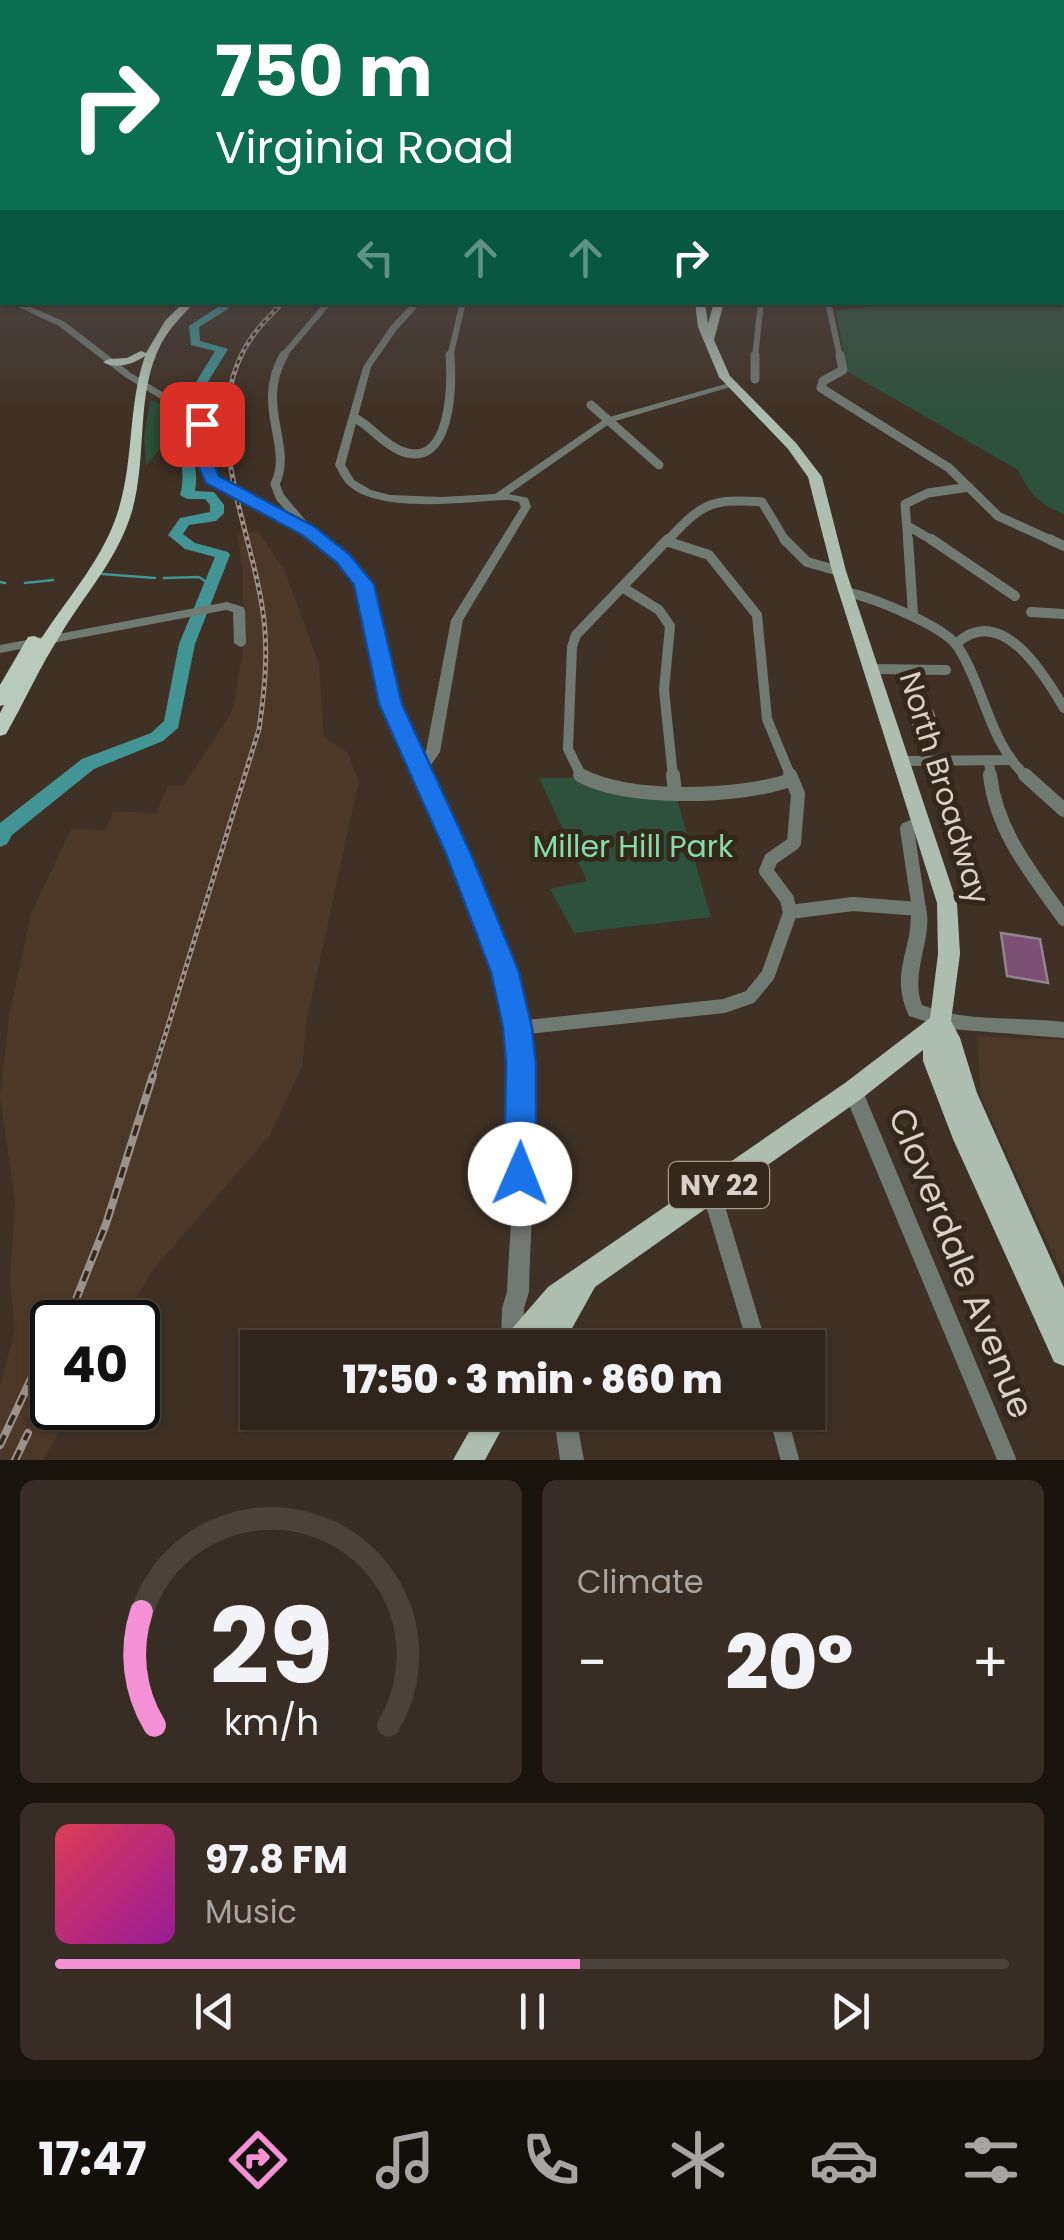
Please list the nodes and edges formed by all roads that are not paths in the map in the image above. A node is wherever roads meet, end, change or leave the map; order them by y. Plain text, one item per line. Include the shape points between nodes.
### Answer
1 (19, 305) edge
2 (179, 305) edge
3 (187, 305) edge
4 (326, 305) edge
5 (415, 305) edge
6 (462, 305) edge
7 (700, 305) edge
8 (718, 305) edge
9 (760, 305) edge
10 (829, 305) edge
11 (710, 338) junction
12 (141, 354) junction
13 (109, 362) junction
14 (755, 379) dead end
15 (137, 380) junction
16 (732, 386) junction
17 (592, 405) dead end
18 (355, 418) junction
19 (609, 420) junction
20 (659, 465) dead end
21 (969, 487) junction
22 (498, 496) junction
23 (908, 526) junction
24 (308, 531) junction
25 (666, 540) junction
26 (1064, 546) edge
27 (839, 571) junction
28 (622, 587) junction
29 (847, 592) junction
30 (1015, 596) dead end
31 (1031, 612) dead end
32 (913, 614) junction
33 (1064, 614) edge
34 (41, 641) junction
35 (240, 643) dead end
36 (956, 644) junction
37 (0, 649) edge
38 (872, 669) junction
39 (946, 670) dead end
40 (0, 700) edge
41 (1064, 708) edge
42 (0, 730) edge
43 (902, 761) junction
44 (999, 761) junction
45 (420, 770) junction
46 (790, 780) junction
47 (676, 792) junction
48 (1064, 810) edge
49 (922, 822) junction
50 (918, 909) junction
51 (790, 912) junction
52 (1064, 920) edge
53 (940, 1023) junction
54 (518, 1028) junction
55 (1064, 1030) edge
56 (854, 1091) junction
57 (711, 1191) junction
58 (1064, 1319) edge
59 (528, 1330) edge
60 (545, 1330) edge
61 (753, 1330) edge
62 (1064, 1352) edge
63 (485, 1430) edge
64 (567, 1430) edge
65 (781, 1430) edge
66 (468, 1460) edge
67 (572, 1460) edge
68 (790, 1460) edge
69 (1007, 1460) edge

1 - 13 street via 57,321
2 - 12 highway
3 - 15 highway via 163,331
4 - 24 street via 285,350 270,393 283,468 276,484
5 - 18 street via 367,367
6 - 18 street via 450,356 452,391 438,440 419,454 405,453
7 - 11 main road, North Broadway
8 - 11 main road
9 - 14 street
10 - 21 street via 843,370 822,380 821,388
11 - 16 main road, North Broadway
12 - 13 highway
12 - 15 highway
13 - 15 street
15 - 24 street via 201,420 202,458 212,480
15 - 34 highway via 124,516 104,556
16 - 19 street
16 - 27 main road, North Broadway via 812,471
17 - 19 street
18 - 22 street via 340,466 364,492 392,500
19 - 20 street
19 - 22 street
21 - 23 street via 910,499
21 - 26 street via 998,516
22 - 45 street via 520,499 526,508 457,620 434,752
23 - 30 street
23 - 32 street
24 - 45 street via 364,584 390,704
25 - 27 street via 706,504 760,502 791,551
25 - 28 street
25 - 46 street via 709,555 757,615 767,719
27 - 29 main road, North Broadway
28 - 47 street via 659,610 670,626 664,690
28 - 47 street via 576,635 568,749 584,778
29 - 32 street
29 - 38 main road, North Broadway
31 - 33 street
32 - 36 street
34 - 35 street via 237,608
34 - 37 street
34 - 40 highway
34 - 42 highway
36 - 41 street via 975,628 999,631 1043,675
36 - 44 street
38 - 39 street
38 - 43 main road, North Broadway
43 - 44 street
43 - 49 main road, North Broadway
44 - 48 street
44 - 52 street via 990,785 1000,824
45 - 54 street via 492,936
46 - 47 street via 757,790
46 - 51 street via 799,803 797,836 766,871
49 - 50 street via 907,829
49 - 53 main road, North Broadway via 950,918
50 - 51 street via 853,904
50 - 53 street via 918,936 908,959 910,997 916,1010
51 - 54 street via 768,981 746,999
53 - 55 street
53 - 56 main road, NY 22
53 - 58 main road
53 - 62 main road, North Broadway via 934,1039 942,1080
54 - 59 street via 513,1308
56 - 57 main road, NY 22
56 - 69 street, Cloverdale Avenue
57 - 60 main road, NY 22 via 584,1280
57 - 61 street
63 - 66 main road
64 - 67 street
65 - 68 street

